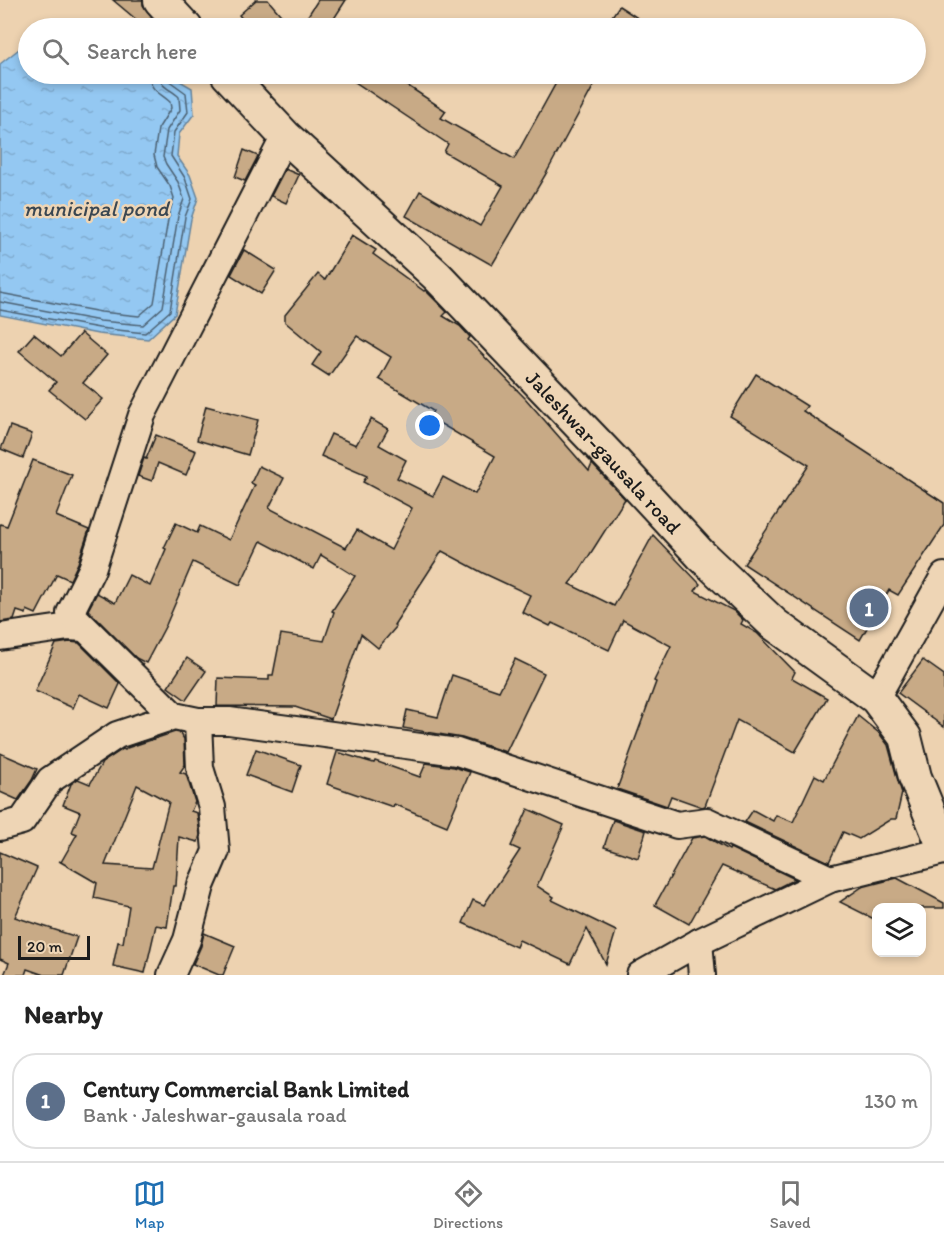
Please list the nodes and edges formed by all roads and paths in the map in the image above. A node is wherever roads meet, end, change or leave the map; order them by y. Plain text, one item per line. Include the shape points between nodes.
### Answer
1 (160, 0) edge
2 (177, 18) edge
3 (236, 84) edge
4 (285, 136) junction
5 (944, 576) edge
6 (84, 628) junction
7 (0, 637) edge
8 (876, 698) junction
9 (186, 718) junction
10 (0, 827) edge
11 (944, 849) edge
12 (830, 879) junction
13 (699, 942) junction
14 (171, 975) edge
15 (640, 975) edge
16 (702, 975) edge

1 - 2 main road
3 - 4 main road, Jaleshwar-gausala road
4 - 6 street via 142,415 92,569 69,613
4 - 8 main road, Jaleshwar-gausala road via 437,276 701,555 774,624
5 - 8 street
6 - 7 street
6 - 9 street
8 - 11 main road, Jaleshwar-gausala road via 905,737 915,777
9 - 10 street via 117,735 50,780 22,821
9 - 12 street via 457,752 677,825 707,820
9 - 14 street via 212,807 216,851 201,886 187,940
11 - 12 street
12 - 13 street
13 - 15 street
13 - 16 street

